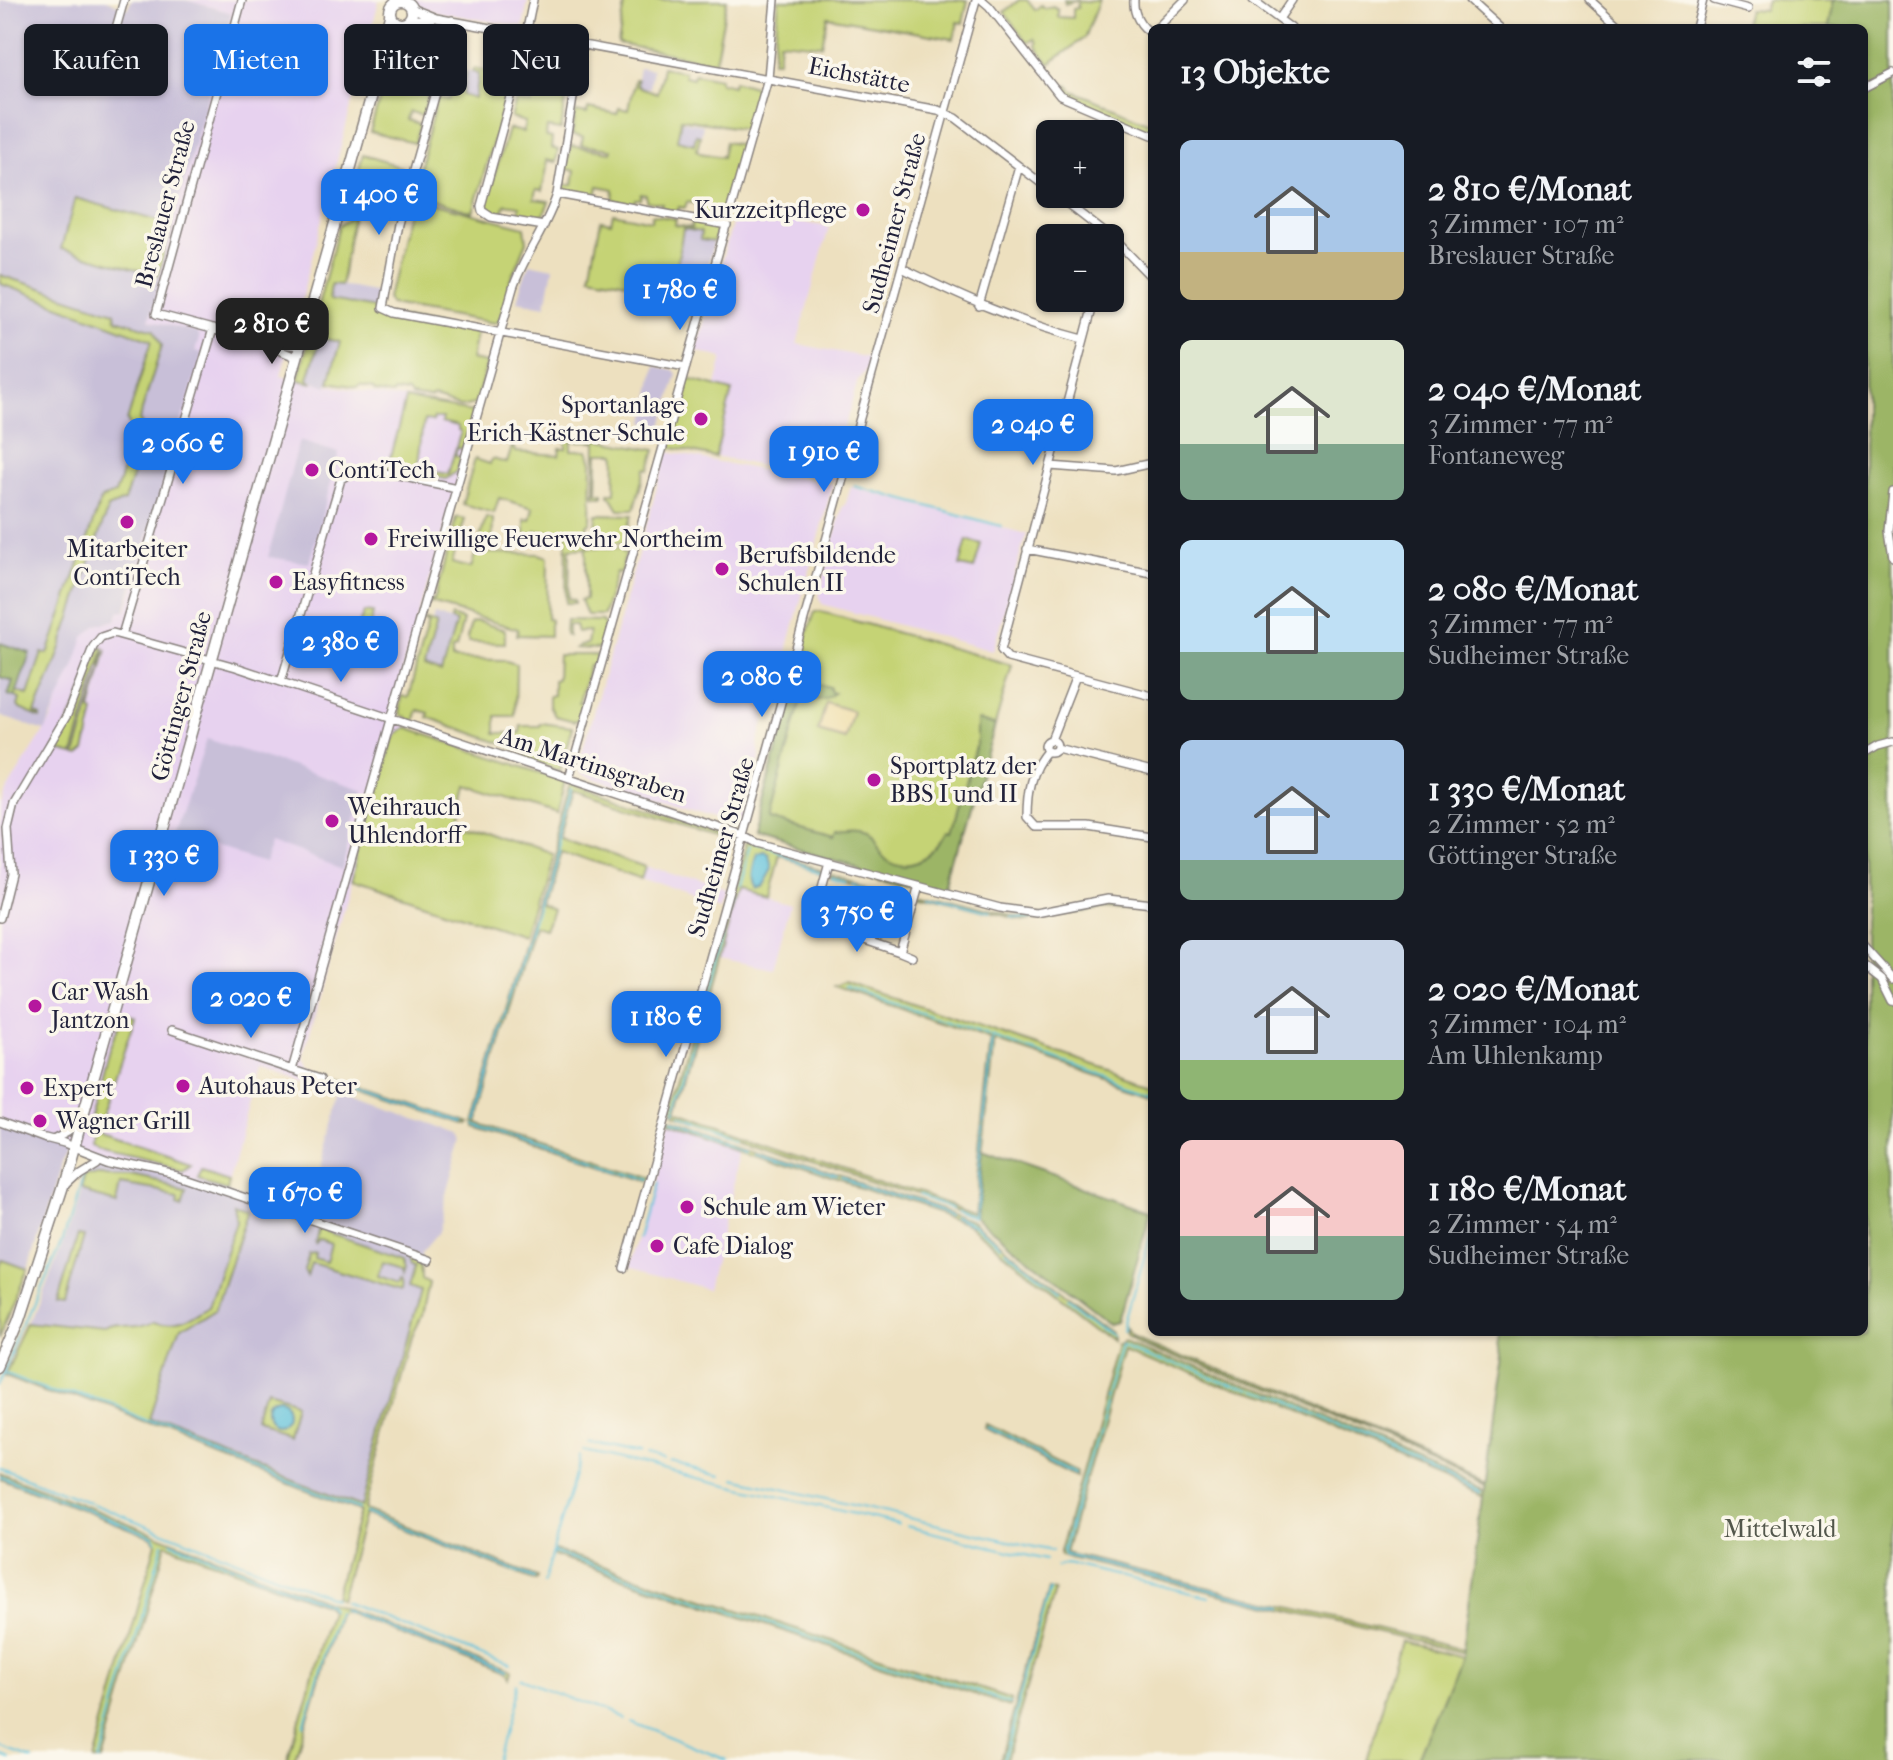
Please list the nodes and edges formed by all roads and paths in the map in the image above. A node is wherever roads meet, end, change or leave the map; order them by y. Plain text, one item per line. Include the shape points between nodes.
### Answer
1 (124, 0) edge
2 (242, 0) edge
3 (533, 0) edge
4 (775, 0) edge
5 (979, 0) edge
6 (1134, 0) edge
7 (1185, 0) edge
8 (1253, 0) edge
9 (1292, 0) edge
10 (1469, 0) edge
11 (1590, 0) edge
12 (1703, 0) edge
13 (1714, 0) edge
14 (403, 3) edge
15 (1748, 9) dead end
16 (390, 15) junction
17 (436, 18) junction
18 (1279, 19) junction
19 (452, 20) junction
20 (405, 22) junction
21 (117, 24) edge
22 (388, 24) edge
23 (529, 24) edge
24 (1161, 24) edge
25 (1286, 24) edge
26 (1490, 24) edge
27 (1617, 24) edge
28 (1697, 24) edge
29 (483, 26) edge
30 (1148, 30) edge
31 (589, 45) edge
32 (1893, 73) edge
33 (768, 78) junction
34 (1868, 86) edge
35 (371, 96) edge
36 (511, 96) edge
37 (573, 96) edge
38 (945, 113) junction
39 (1148, 133) edge
40 (1019, 166) junction
41 (1036, 179) edge
42 (557, 194) junction
43 (1072, 208) edge
44 (1092, 224) edge
45 (727, 225) junction
46 (544, 226) junction
47 (1124, 252) edge
48 (902, 268) junction
49 (1148, 274) edge
50 (979, 306) junction
51 (1091, 312) edge
52 (213, 329) junction
53 (500, 332) junction
54 (1083, 339) junction
55 (298, 352) junction
56 (686, 367) junction
57 (1148, 464) edge
58 (1050, 466) junction
59 (457, 488) junction
60 (1893, 492) edge
61 (1027, 549) junction
62 (1893, 557) edge
63 (1148, 572) edge
64 (122, 635) junction
65 (212, 660) junction
66 (1076, 676) junction
67 (281, 682) junction
68 (1148, 695) edge
69 (391, 718) junction
70 (1051, 740) junction
71 (1893, 742) edge
72 (1057, 748) junction
73 (1047, 751) junction
74 (1868, 752) edge
75 (1148, 771) edge
76 (569, 778) junction
77 (4, 828) edge
78 (744, 836) junction
79 (1148, 836) edge
80 (829, 862) junction
81 (919, 886) junction
82 (1148, 904) edge
83 (0, 918) edge
84 (1868, 951) edge
85 (900, 952) junction
86 (912, 957) dead end
87 (1868, 968) edge
88 (1893, 979) edge
89 (1893, 1001) edge
90 (172, 1030) dead end
91 (292, 1070) junction
92 (320, 1079) dead end
93 (82, 1116) junction
94 (0, 1122) edge
95 (49, 1139) junction
96 (73, 1150) junction
97 (97, 1160) junction
98 (108, 1160) junction
99 (63, 1186) junction
100 (430, 1260) dead end
101 (624, 1268) dead end
102 (0, 1366) edge

1 - 21 street
2 - 52 street, Breslauer Straße via 156,314
3 - 23 street
4 - 33 street
5 - 38 street, Sudheimer Straße
5 - 39 street via 1060,96
6 - 30 street via 1140,24
7 - 24 street
8 - 18 street
9 - 18 street
10 - 26 street
11 - 27 street
12 - 28 street
13 - 15 street
14 - 16 main road, Göttinger Straße via 390,9
14 - 17 street, Eichstätte
14 - 20 main road, Göttinger Straße via 411,16
16 - 20 main road
16 - 22 main road, Göttinger Straße
17 - 19 street, Eichstätte
17 - 20 street, Eichstätte
18 - 25 street
19 - 29 street, Eichstätte
19 - 53 street via 382,305 390,312
31 - 33 street, Eichstätte
32 - 34 street
33 - 38 street, Eichstätte
33 - 45 street
35 - 55 main road, Göttinger Straße
36 - 46 street via 481,206 491,217
37 - 42 street
38 - 40 street
38 - 48 street, Sudheimer Straße
40 - 41 street
40 - 50 street
42 - 45 street
42 - 46 street
43 - 44 street
45 - 56 street
46 - 53 street via 519,271
47 - 49 street
48 - 50 street
48 - 78 street, Sudheimer Straße
50 - 54 street
51 - 54 street
52 - 55 street, Breslauer Straße
52 - 64 street
53 - 56 street
53 - 59 street
54 - 58 street
55 - 65 main road, Göttinger Straße
56 - 76 street
57 - 58 street via 1116,471
58 - 61 street
59 - 67 street via 366,469 341,479
59 - 69 street
60 - 62 street
61 - 63 street
61 - 66 street via 1002,652
64 - 65 street, Am Martinsgraben
64 - 77 street via 107,634 93,647 67,715 16,798
65 - 67 street, Am Martinsgraben
65 - 93 main road, Göttinger Straße
66 - 68 street
66 - 70 street
67 - 69 street, Am Martinsgraben
69 - 76 street, Am Martinsgraben
69 - 91 street
70 - 72 street
70 - 73 street via 1045,744
71 - 74 street
72 - 73 street
72 - 75 street
73 - 79 street via 1027,794 1027,817 1036,827 1089,827
76 - 78 street, Am Martinsgraben
77 - 83 street via 11,874
78 - 80 street, Am Martinsgraben
78 - 101 street, Sudheimer Straße
80 - 81 street, Am Martinsgraben
80 - 85 street via 816,919
81 - 82 street, Am Martinsgraben via 1027,913 1108,899
81 - 85 street
84 - 88 street
85 - 86 street
87 - 89 street via 1882,979
90 - 91 street
91 - 92 street
93 - 95 street via 68,1132
93 - 96 main road, Göttinger Straße
94 - 95 street
95 - 96 street
96 - 97 street
96 - 98 street
96 - 99 main road, Göttinger Straße
97 - 98 street
97 - 99 street
98 - 100 street via 166,1171
99 - 102 main road, Göttinger Straße

